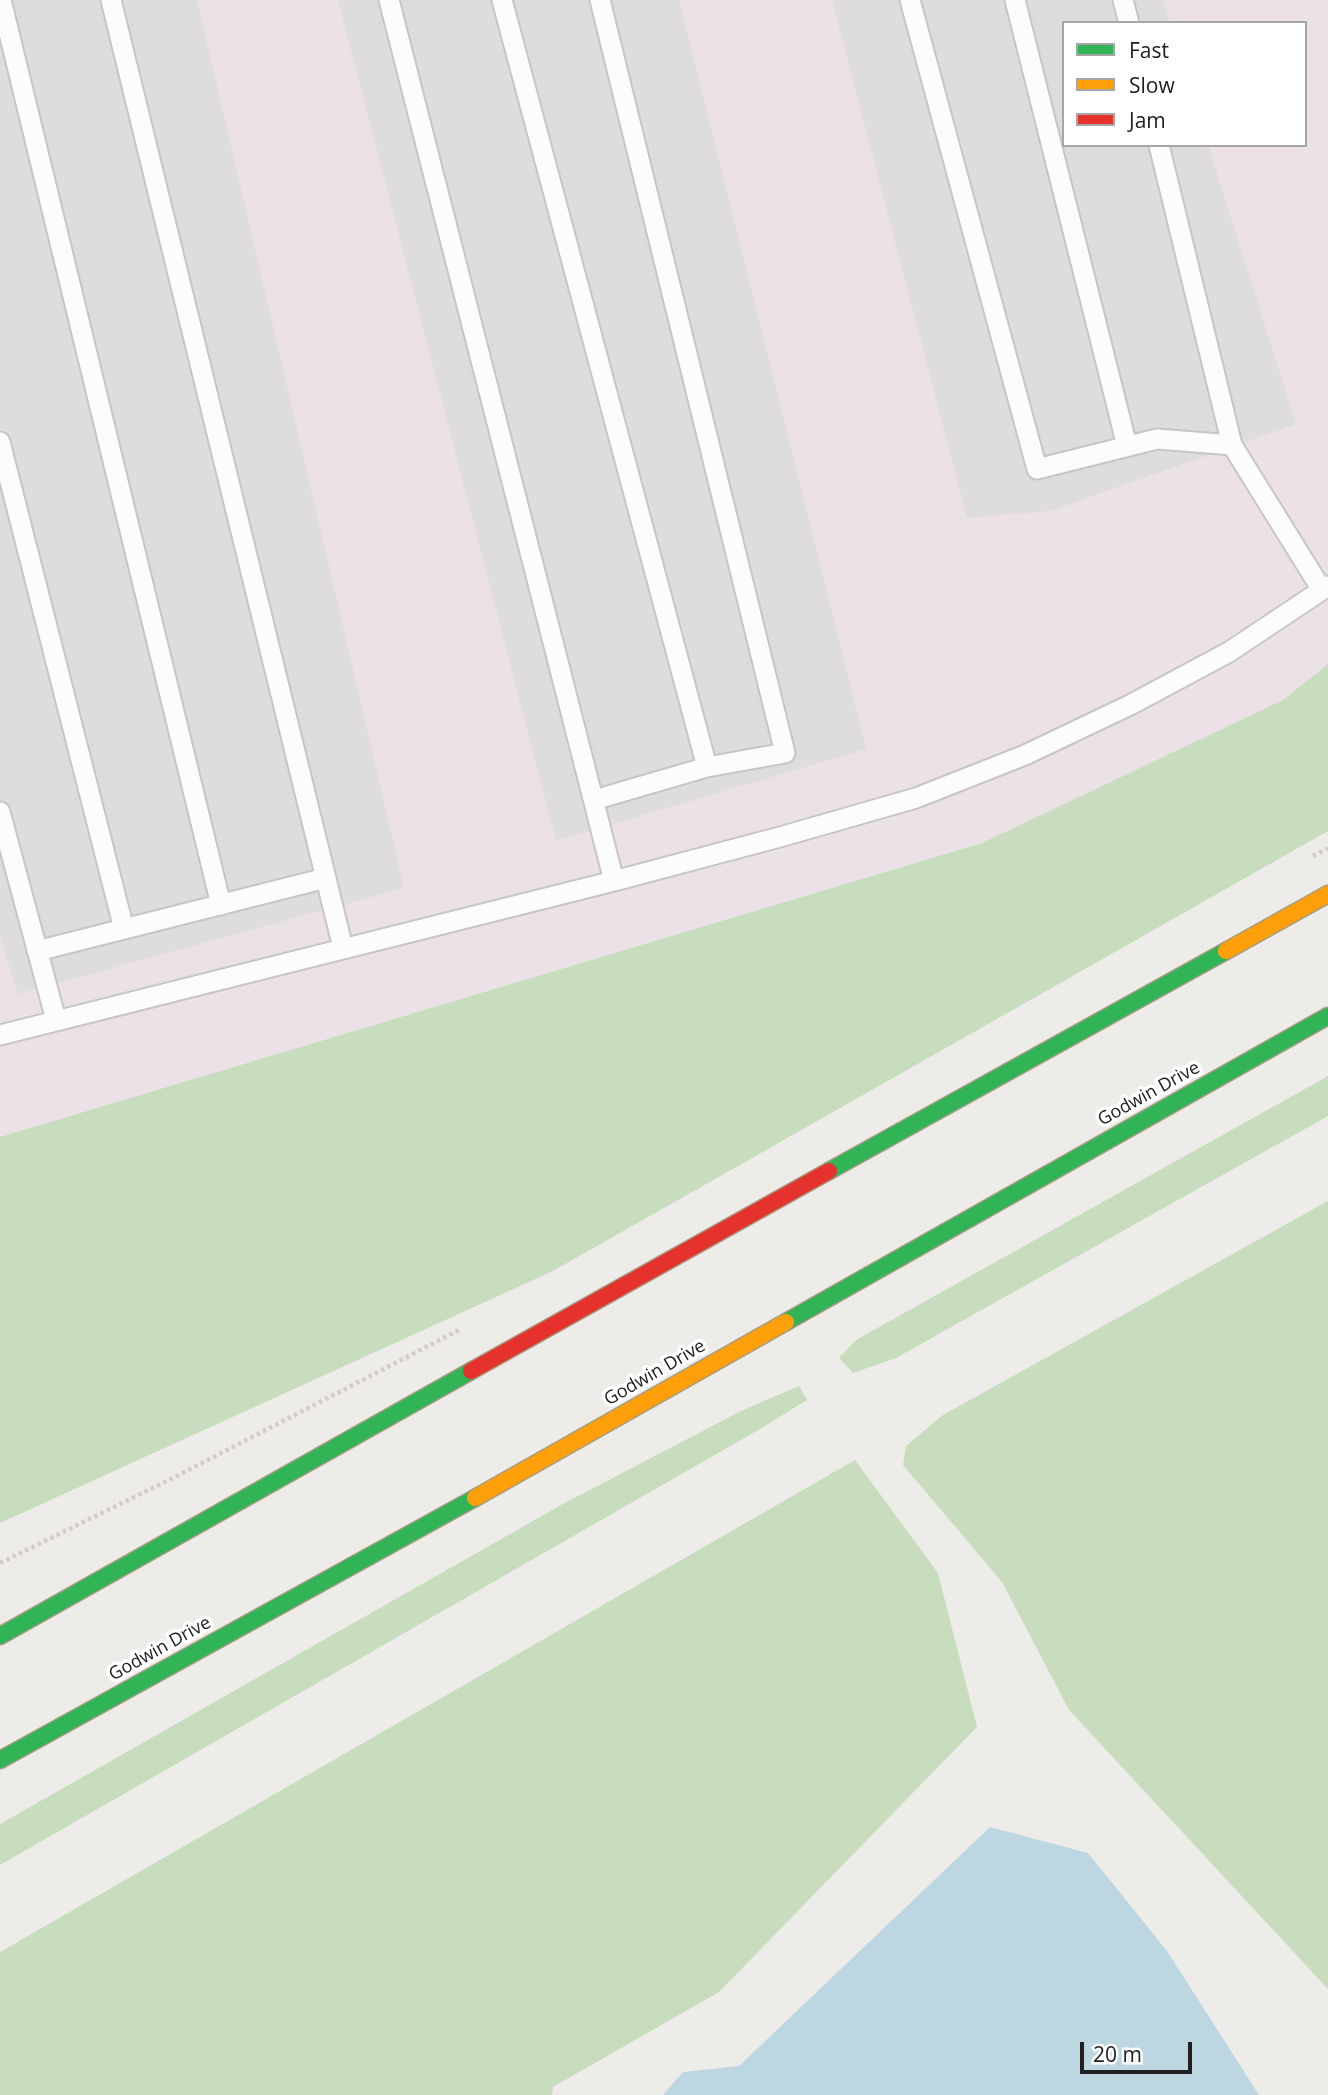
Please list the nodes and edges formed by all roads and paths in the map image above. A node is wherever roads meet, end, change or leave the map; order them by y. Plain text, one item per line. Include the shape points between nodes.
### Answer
1 (1, 0) edge
2 (111, 0) edge
3 (389, 0) edge
4 (502, 0) edge
5 (600, 0) edge
6 (909, 0) edge
7 (1015, 0) edge
8 (1123, 0) edge
9 (1128, 21) edge
10 (1159, 147) edge
11 (0, 442) edge
12 (1231, 445) junction
13 (1127, 446) junction
14 (1325, 588) edge
15 (707, 767) junction
16 (594, 800) junction
17 (0, 812) edge
18 (326, 878) junction
19 (614, 881) junction
20 (1328, 894) edge
21 (221, 905) junction
22 (124, 929) junction
23 (343, 948) junction
24 (37, 951) junction
25 (1328, 1016) edge
26 (55, 1020) junction
27 (0, 1035) edge
28 (0, 1636) edge
29 (0, 1760) edge

1 - 21 lane
2 - 18 lane
3 - 16 lane
4 - 15 lane
5 - 15 lane via 785,753
6 - 13 lane via 1037,469
7 - 13 lane
8 - 9 lane
10 - 12 lane
11 - 22 lane
12 - 13 lane via 1157,439
12 - 14 lane
14 - 19 lane via 1229,652 1026,755 916,798
15 - 16 lane
16 - 19 lane
17 - 24 lane
18 - 21 lane
18 - 23 lane
19 - 23 lane
20 - 28 main road
21 - 22 lane
22 - 24 lane
23 - 26 lane
24 - 26 lane
25 - 29 main road, Godwin Drive via 520,1473
26 - 27 lane

